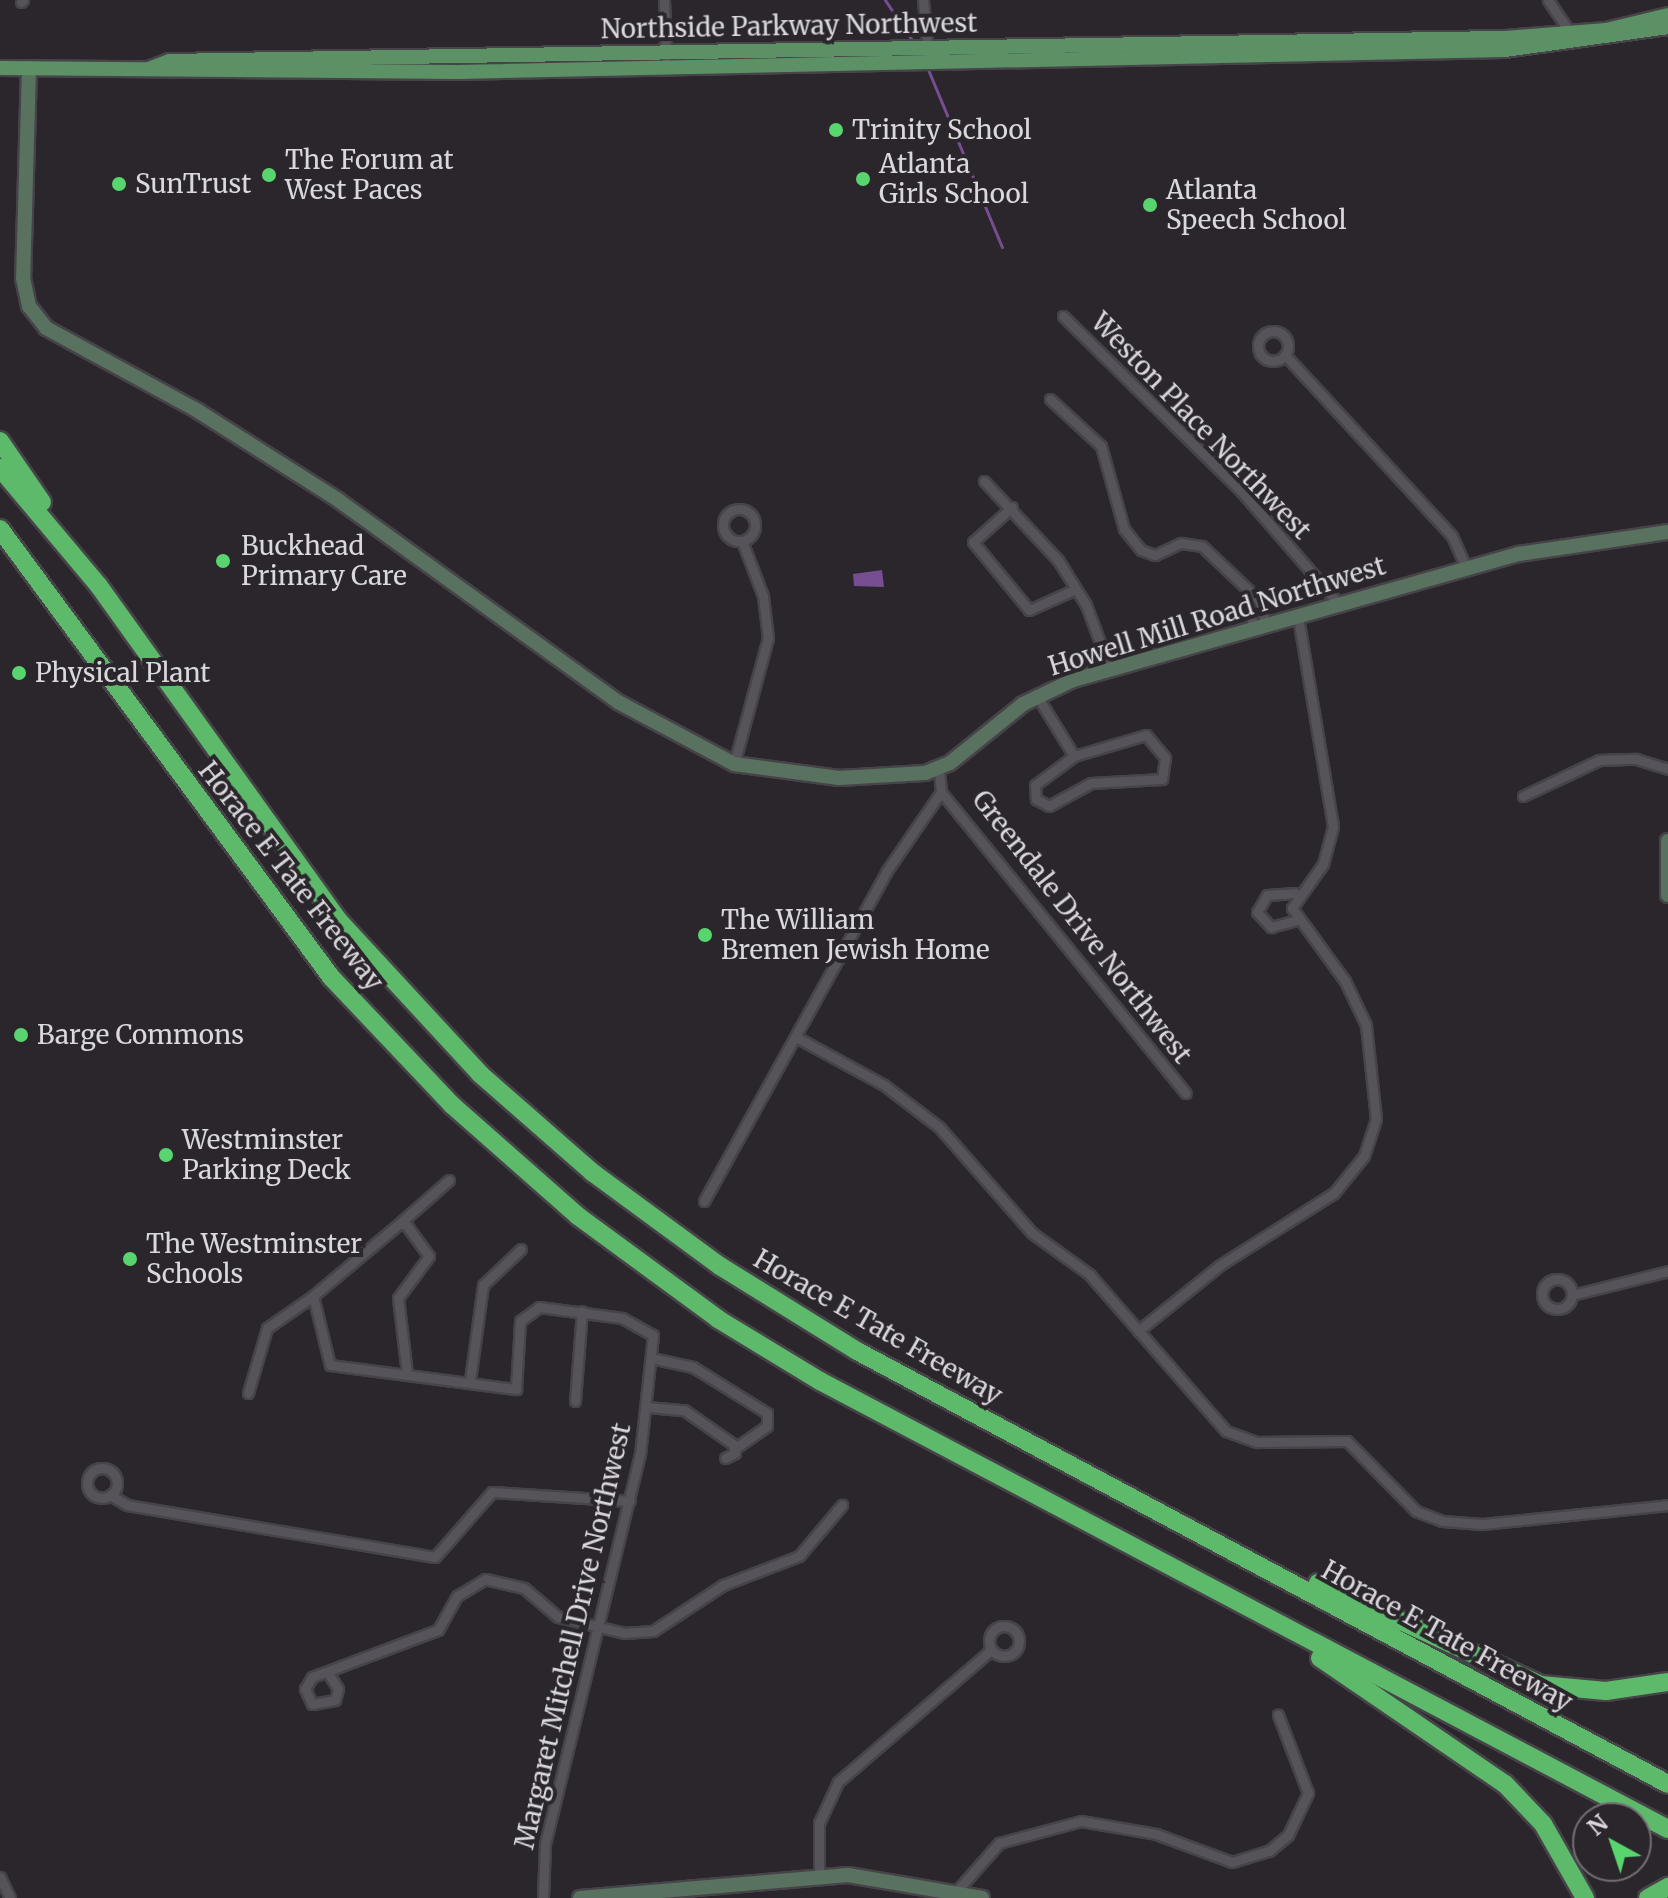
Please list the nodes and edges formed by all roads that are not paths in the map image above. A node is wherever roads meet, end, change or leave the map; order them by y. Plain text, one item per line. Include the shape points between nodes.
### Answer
1 (664, 0) edge
2 (923, 0) edge
3 (1548, 0) edge
4 (1668, 15) edge
5 (1668, 27) edge
6 (1571, 34) junction
7 (928, 54) junction
8 (666, 59) junction
9 (0, 68) edge
10 (29, 68) junction
11 (1063, 316) dead end
12 (1285, 355) dead end
13 (1050, 399) dead end
14 (0, 441) edge
15 (0, 468) edge
16 (984, 481) dead end
17 (1012, 507) junction
18 (0, 529) edge
19 (1668, 532) edge
20 (59, 533) junction
21 (742, 541) dead end
22 (1466, 568) junction
23 (1076, 589) junction
24 (1339, 604) junction
25 (1298, 616) junction
26 (1260, 628) junction
27 (1110, 669) junction
28 (1037, 696) junction
29 (1074, 756) junction
30 (734, 764) junction
31 (939, 769) junction
32 (1668, 769) edge
33 (941, 792) junction
34 (1523, 796) dead end
35 (1668, 841) edge
36 (1295, 893) junction
37 (1668, 895) edge
38 (1297, 920) junction
39 (796, 1037) junction
40 (1186, 1093) dead end
41 (449, 1180) dead end
42 (704, 1201) dead end
43 (400, 1223) junction
44 (521, 1249) dead end
45 (1668, 1271) edge
46 (1572, 1295) dead end
47 (313, 1296) junction
48 (582, 1311) junction
49 (1138, 1331) junction
50 (651, 1358) junction
51 (407, 1373) junction
52 (470, 1380) junction
53 (248, 1393) dead end
54 (575, 1401) dead end
55 (647, 1407) junction
56 (736, 1448) junction
57 (725, 1458) dead end
58 (110, 1495) dead end
59 (630, 1501) junction
60 (842, 1505) dead end
61 (1668, 1505) edge
62 (1252, 1557) junction
63 (598, 1625) junction
64 (1277, 1625) junction
65 (991, 1650) dead end
66 (330, 1676) dead end
67 (1668, 1682) edge
68 (1278, 1715) dead end
69 (1668, 1784) edge
70 (1668, 1829) edge
71 (819, 1875) junction
72 (0, 1877) edge
73 (1668, 1887) edge
74 (730, 1891) edge
75 (955, 1893) junction
76 (975, 1897) edge
77 (10, 1898) edge
78 (543, 1898) edge
79 (580, 1898) edge
80 (1585, 1898) edge
81 (1648, 1898) edge

1 - 8 street
2 - 7 street
3 - 6 street
4 - 6 main road, Northside Parkway Northwest
5 - 7 main road, Northside Parkway Northwest via 1532,49
6 - 7 main road, Northside Parkway Northwest
7 - 8 main road, Northside Parkway Northwest
8 - 10 main road, Northside Parkway Northwest via 183,74 151,68
9 - 10 main road, Northside Parkway Northwest
10 - 30 main road via 23,278 29,306 46,328 198,411 338,500 618,702
11 - 24 street, Weston Place Northwest via 1241,491
12 - 22 street via 1452,536
13 - 26 street via 1101,446 1124,529 1141,550 1155,555 1181,543 1202,546 1248,590
14 - 20 highway
15 - 20 highway, Horace E Tate Freeway
16 - 17 street
17 - 23 street
17 - 23 street via 973,542 1029,610
18 - 64 highway, Horace E Tate Freeway via 331,977 442,1096 551,1194 788,1363
19 - 22 main road, Howell Mill Road Northwest via 1585,541
20 - 62 highway, Horace E Tate Freeway via 339,921 480,1074 592,1172 787,1311
21 - 30 street via 763,596 768,638
22 - 24 main road, Howell Mill Road Northwest
23 - 27 street
24 - 25 main road, Howell Mill Road Northwest
25 - 26 main road, Howell Mill Road Northwest
25 - 36 street via 1333,826 1323,864
26 - 27 main road, Howell Mill Road Northwest
27 - 28 main road, Howell Mill Road Northwest
28 - 29 street
28 - 31 main road, Howell Mill Road Northwest
29 - 29 street via 1146,735 1165,758 1162,779 1091,783 1049,806 1036,799 1035,785
30 - 31 main road via 839,778
31 - 33 street
32 - 34 street via 1636,759 1599,760
33 - 39 street via 886,872
33 - 40 street, Greendale Drive Northwest
35 - 37 main road
36 - 38 street
36 - 38 street via 1267,895 1257,912 1271,927
38 - 49 street via 1345,981 1366,1025 1377,1097 1370,1143 1334,1193 1220,1265
39 - 42 street
39 - 49 street via 924,1114 1032,1233 1089,1274
41 - 43 street
43 - 47 street
43 - 51 street via 429,1256 398,1298
44 - 52 street via 483,1285
45 - 46 street
47 - 51 street via 330,1365
47 - 53 street via 267,1328
48 - 50 street, Margaret Mitchell Drive Northwest via 622,1318 653,1335
48 - 52 street via 539,1307 520,1321 516,1389
48 - 54 street
49 - 61 street via 1226,1431 1257,1442 1339,1439 1364,1452 1416,1511 1442,1521 1482,1524
50 - 55 street, Margaret Mitchell Drive Northwest
50 - 56 street via 693,1367 767,1413 767,1426
51 - 52 street
55 - 56 street via 684,1410
55 - 59 street, Margaret Mitchell Drive Northwest
56 - 57 street
58 - 59 street via 127,1505 435,1557 492,1492
59 - 63 street, Margaret Mitchell Drive Northwest
60 - 63 street via 799,1556 723,1585 666,1626 634,1634
62 - 67 highway via 1533,1683 1606,1691
62 - 69 highway, Horace E Tate Freeway
63 - 66 street via 558,1617 524,1588 485,1579 457,1596 438,1630
63 - 78 street, Margaret Mitchell Drive Northwest via 545,1845
64 - 70 highway, Horace E Tate Freeway
64 - 80 highway via 1505,1784 1543,1824
65 - 71 street via 838,1782 819,1823
68 - 75 street via 1308,1793 1288,1835 1256,1858 1232,1862 1156,1834 1081,1821 999,1843
71 - 74 main road
71 - 75 main road
72 - 77 street
73 - 81 highway
74 - 79 main road
75 - 76 main road

